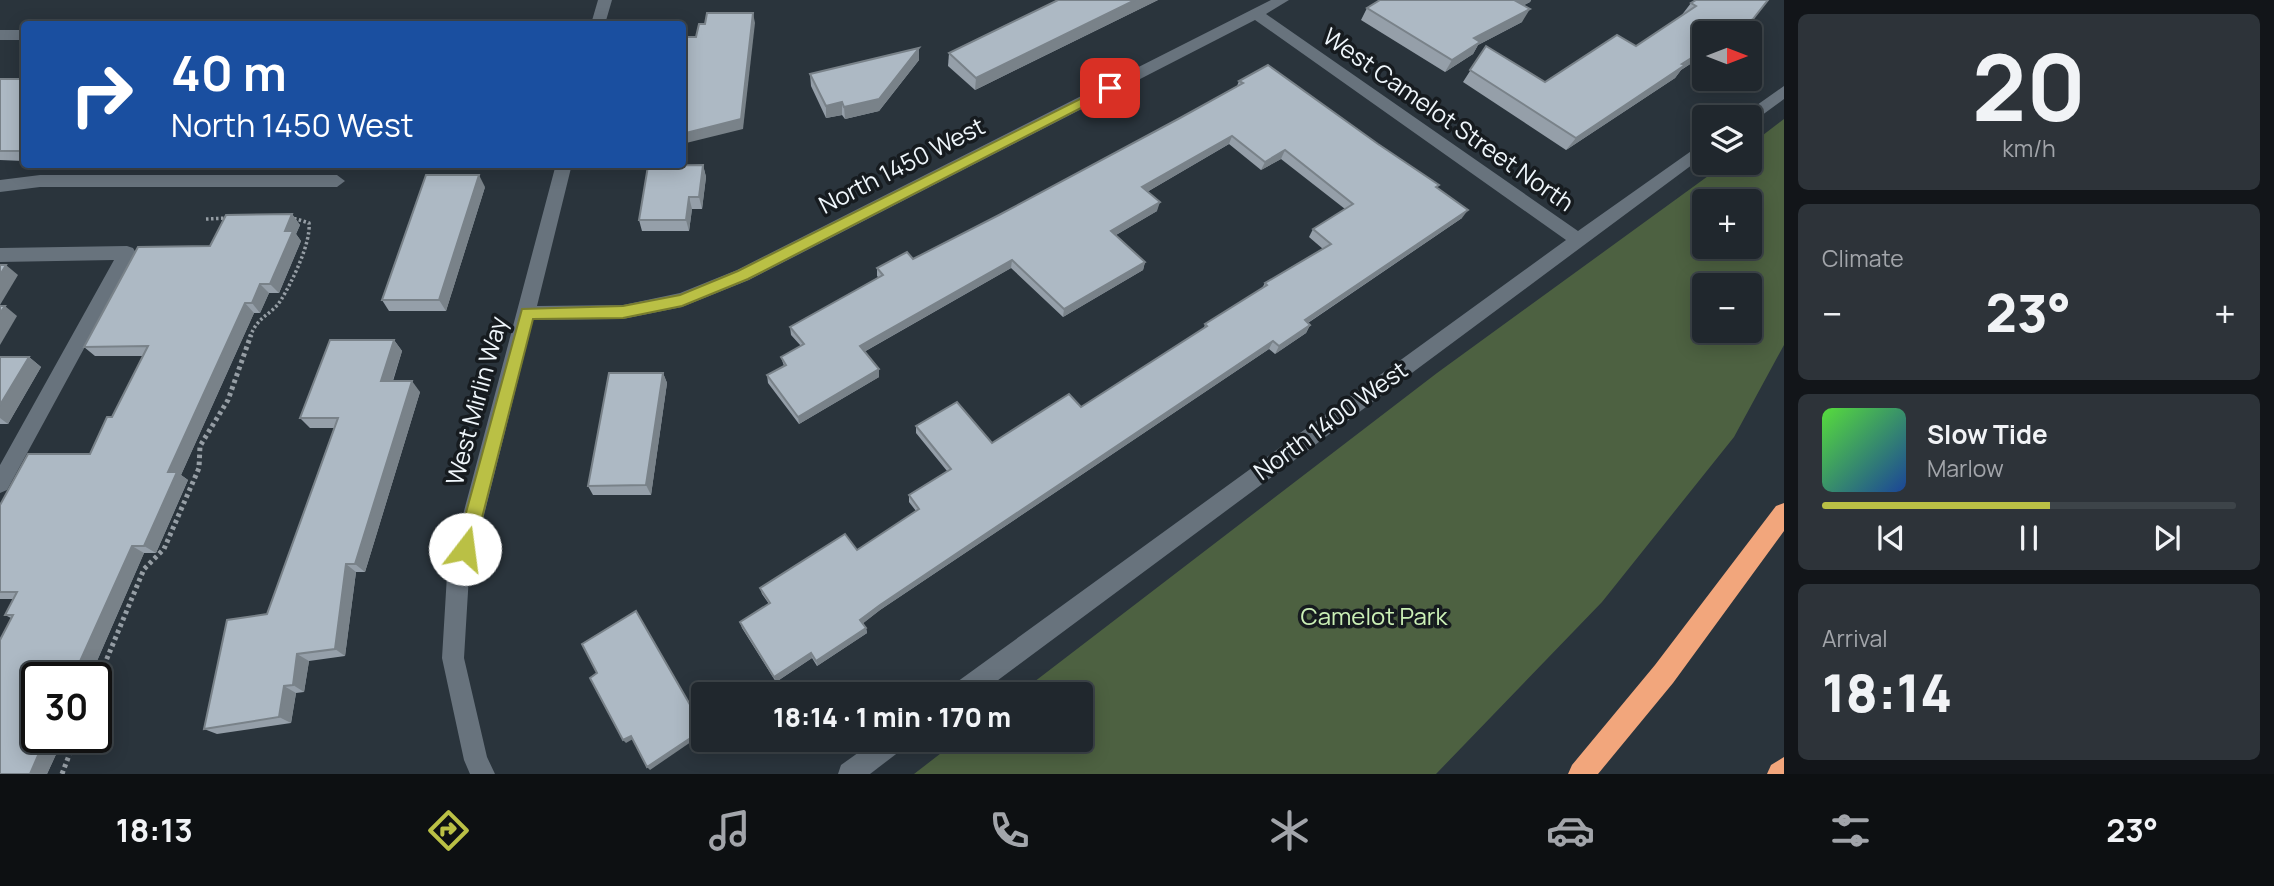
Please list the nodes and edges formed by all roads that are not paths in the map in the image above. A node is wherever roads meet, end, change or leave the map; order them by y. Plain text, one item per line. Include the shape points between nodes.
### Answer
1 (605, 0) edge
2 (1282, 0) edge
3 (1256, 13) junction
4 (599, 21) edge
5 (0, 35) edge
6 (21, 35) edge
7 (1784, 91) edge
8 (1762, 107) edge
9 (1692, 157) edge
10 (111, 168) edge
11 (563, 168) edge
12 (103, 181) junction
13 (337, 181) dead end
14 (0, 186) edge
15 (1578, 240) junction
16 (0, 255) edge
17 (527, 313) junction
18 (0, 484) edge
19 (1784, 513) edge
20 (976, 682) edge
21 (880, 752) edge
22 (1784, 770) edge
23 (483, 774) edge
24 (850, 774) edge
25 (1581, 774) edge
26 (1780, 774) edge

1 - 4 street
2 - 3 street, North 1450 West
3 - 15 street, West Camelot Street North
3 - 17 street, North 1450 West via 743,275 682,300 623,312
5 - 6 street
7 - 8 street
9 - 15 street, North 1400 West
10 - 12 street
11 - 17 street, West Mirlin Way
12 - 13 street
12 - 14 street
15 - 20 street, North 1400 West
16 - 18 street via 127,253
17 - 23 street, West Mirlin Way via 458,575 453,659
19 - 25 highway via 1664,674
21 - 24 street
22 - 26 highway

